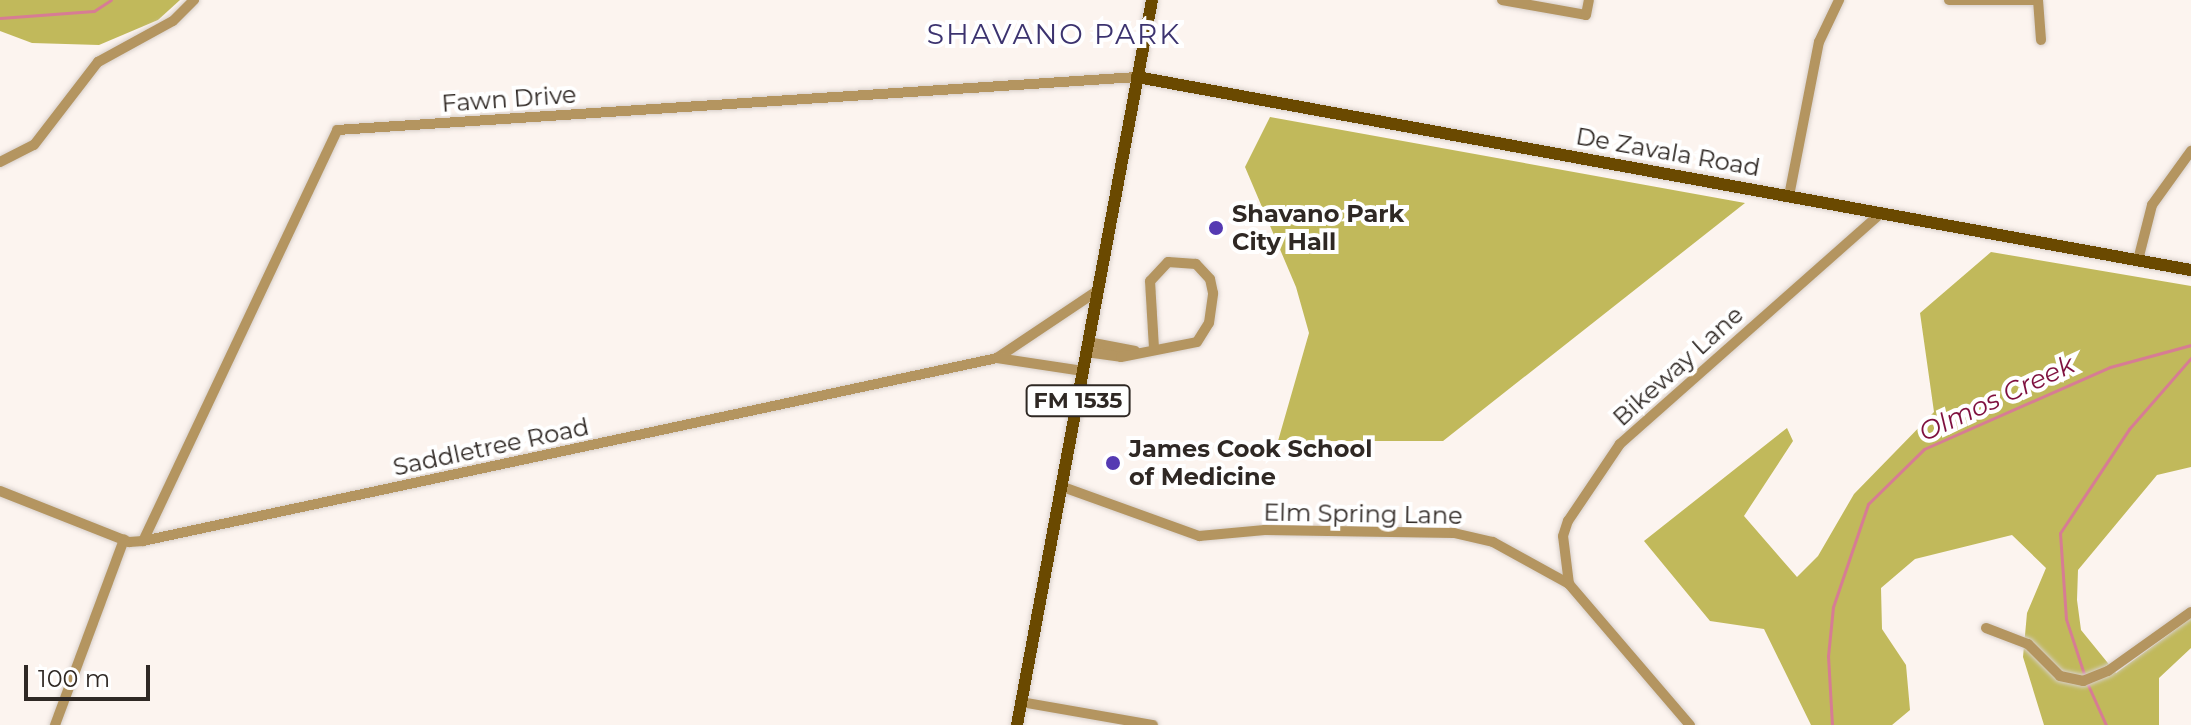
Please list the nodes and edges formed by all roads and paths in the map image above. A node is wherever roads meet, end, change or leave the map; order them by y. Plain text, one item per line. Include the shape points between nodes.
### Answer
1 (194, 0) edge
2 (1152, 0) edge
3 (1502, 0) edge
4 (1589, 0) edge
5 (1839, 0) edge
6 (1949, 0) edge
7 (2037, 0) edge
8 (2041, 40) dead end
9 (1137, 77) junction
10 (2191, 151) edge
11 (0, 162) edge
12 (1789, 196) junction
13 (1881, 213) junction
14 (2138, 260) junction
15 (2191, 270) edge
16 (1097, 291) junction
17 (1087, 347) junction
18 (1154, 348) junction
19 (997, 358) junction
20 (1083, 371) junction
21 (1063, 487) junction
22 (0, 491) edge
23 (124, 539) junction
24 (143, 541) junction
25 (1569, 584) junction
26 (2191, 612) edge
27 (1986, 628) dead end
28 (1021, 702) junction
29 (55, 725) edge
30 (1017, 725) edge
31 (1153, 725) edge
32 (1690, 725) edge

1 - 11 street via 173,21 98,62 34,145
2 - 9 main road, FM 1535
3 - 4 street via 1586,15
5 - 12 street via 1819,42
6 - 7 street
7 - 8 street
9 - 12 main road, De Zavala Road
9 - 16 main road, FM 1535
9 - 24 street, Fawn Drive via 337,130
10 - 14 street via 2152,205
12 - 13 main road, De Zavala Road
13 - 14 main road, De Zavala Road
13 - 25 street, Bikeway Lane via 1620,444 1568,521 1563,536
14 - 15 main road, De Zavala Road
16 - 17 main road, FM 1535
16 - 19 street, Saddletree Road
17 - 18 street via 1121,357
17 - 20 main road, FM 1535
18 - 18 street via 1191,345 1206,330 1212,285 1196,264 1168,262 1150,281
19 - 20 street, Saddletree Road
19 - 24 street, Saddletree Road
20 - 21 main road, FM 1535
21 - 25 street, Elm Spring Lane via 1199,536 1265,530 1473,536 1511,549
21 - 28 main road, FM 1535
22 - 23 street, Saddletree Road
23 - 24 street, Saddletree Road
23 - 29 street
25 - 32 street, Elm Spring Lane
26 - 27 street via 2108,671 2083,681 2060,676 2028,644
28 - 30 main road, FM 1535
28 - 31 street

